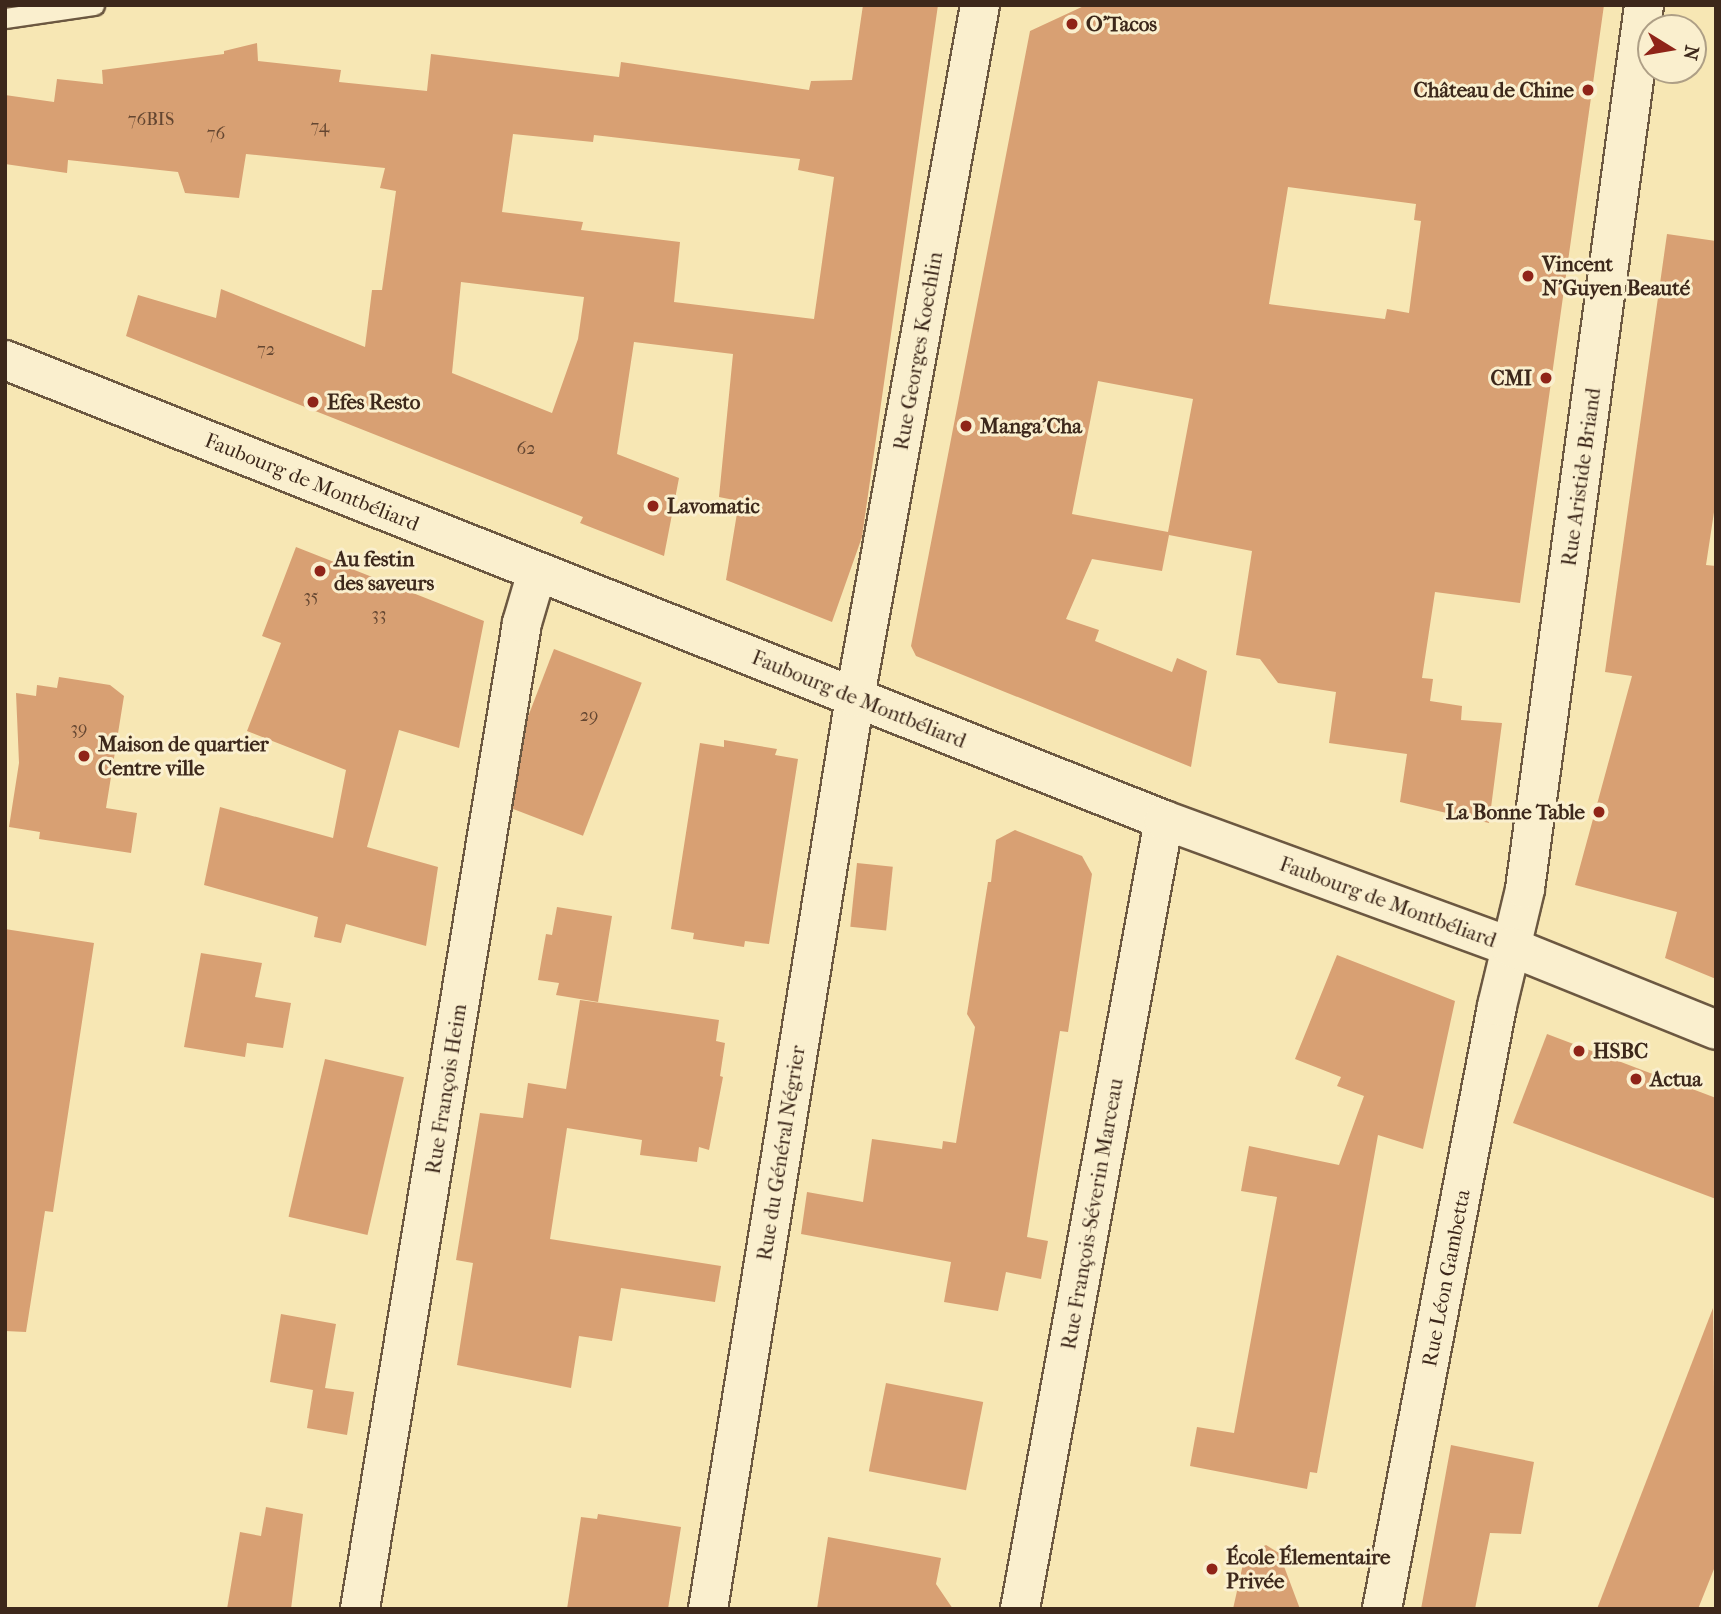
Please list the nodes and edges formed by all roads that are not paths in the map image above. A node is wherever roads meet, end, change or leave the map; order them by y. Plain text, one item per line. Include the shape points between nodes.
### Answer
1 (93, 5) edge
2 (980, 5) edge
3 (1644, 5) edge
4 (5, 18) edge
5 (5, 360) edge
6 (537, 572) junction
7 (855, 697) junction
8 (1164, 820) junction
9 (1511, 947) junction
10 (1716, 1030) edge
11 (360, 1609) edge
12 (708, 1609) edge
13 (1020, 1609) edge
14 (1382, 1609) edge

1 - 4 lane
2 - 7 street, Rue Georges Koechlin
3 - 9 street, Rue Aristide Briand via 1528,869
5 - 6 street, Faubourg de Montbéliard
6 - 7 street, Faubourg de Montbéliard
6 - 11 street, Rue François Heim via 522,623
7 - 8 street, Faubourg de Montbéliard
7 - 12 street, Rue du Général Négrier
8 - 9 street, Faubourg de Montbéliard
8 - 13 street, Rue François-Séverin Marceau
9 - 10 street, Faubourg de Montbéliard
9 - 14 street, Rue Léon Gambetta

